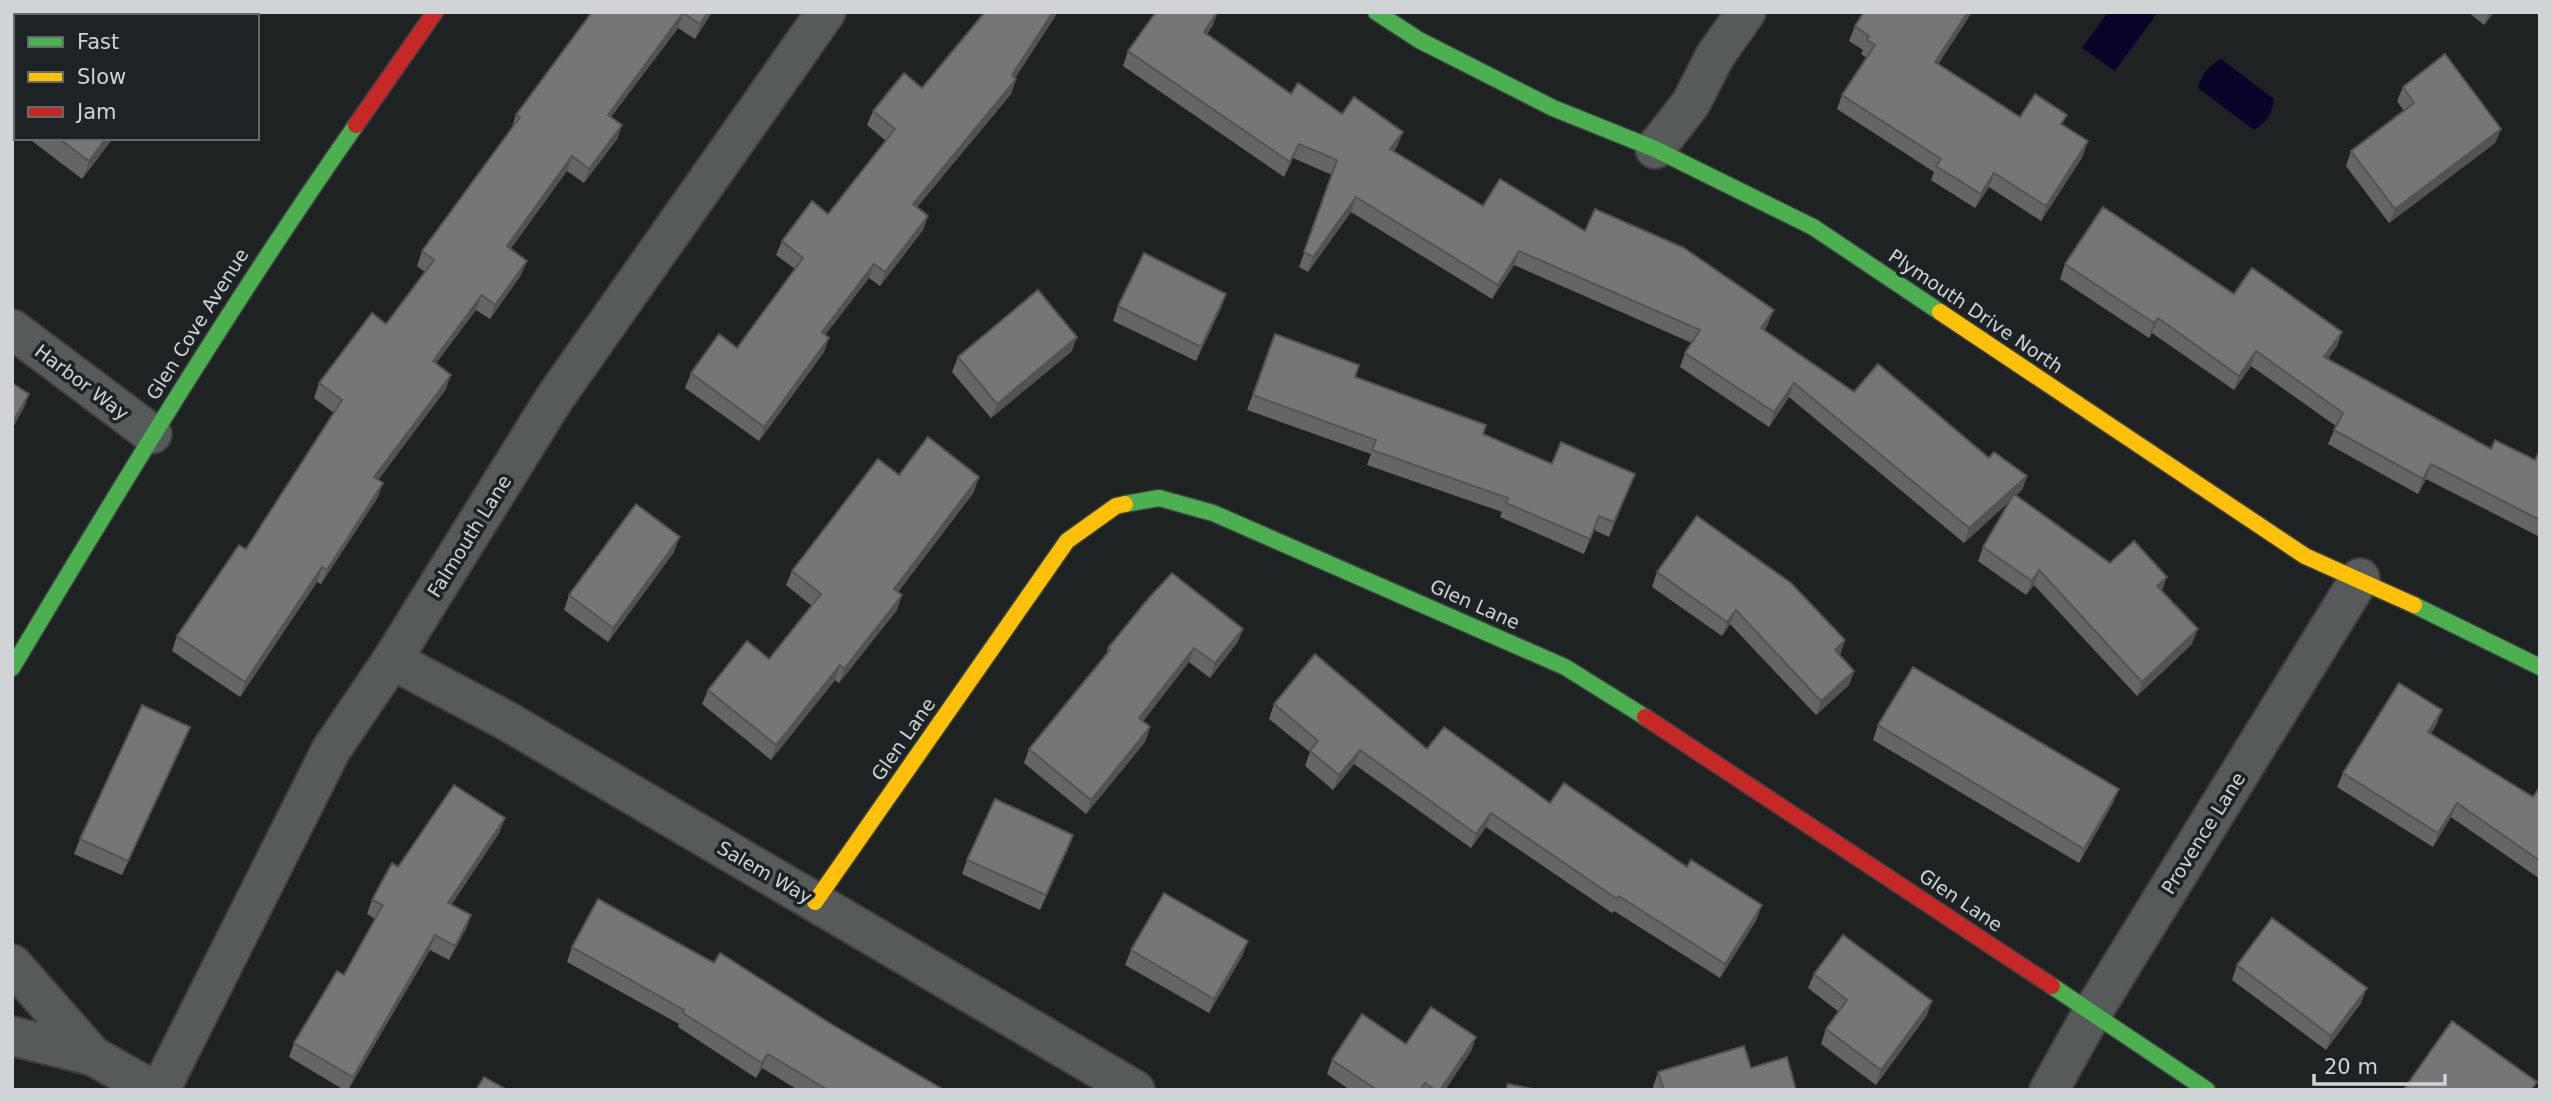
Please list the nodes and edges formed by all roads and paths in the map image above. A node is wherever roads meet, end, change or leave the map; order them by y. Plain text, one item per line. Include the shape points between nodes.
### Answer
1 (435, 12) edge
2 (826, 12) edge
3 (1376, 12) edge
4 (1746, 12) edge
5 (1655, 149) junction
6 (12, 329) edge
7 (152, 434) junction
8 (2360, 578) junction
9 (392, 660) junction
10 (2540, 667) edge
11 (12, 668) edge
12 (815, 902) junction
13 (12, 964) edge
14 (2092, 1013) junction
15 (12, 1036) edge
16 (93, 1056) junction
17 (153, 1090) edge
18 (160, 1090) edge
19 (1135, 1090) edge
20 (2049, 1090) edge
21 (2207, 1090) edge

1 - 7 street, Glen Cove Avenue via 264,257
2 - 9 street, Falmouth Lane via 554,399
3 - 5 street, Plymouth Drive North via 1419,40 1553,108
4 - 5 street via 1690,103
5 - 8 street, Plymouth Drive North via 1813,227 2305,556
6 - 7 street, Harbor Way
7 - 11 street, Glen Cove Avenue
8 - 10 street, Plymouth Drive North
8 - 14 street, Provence Lane
9 - 12 street, Salem Way via 507,721
9 - 18 street, Falmouth Lane via 331,750
12 - 14 street, Glen Lane via 1067,541 1116,506 1159,498 1213,513 1565,667 1701,752
12 - 19 street, Salem Way
13 - 16 street
14 - 20 street, Provence Lane
14 - 21 street, Glen Lane
15 - 16 street
16 - 17 street

